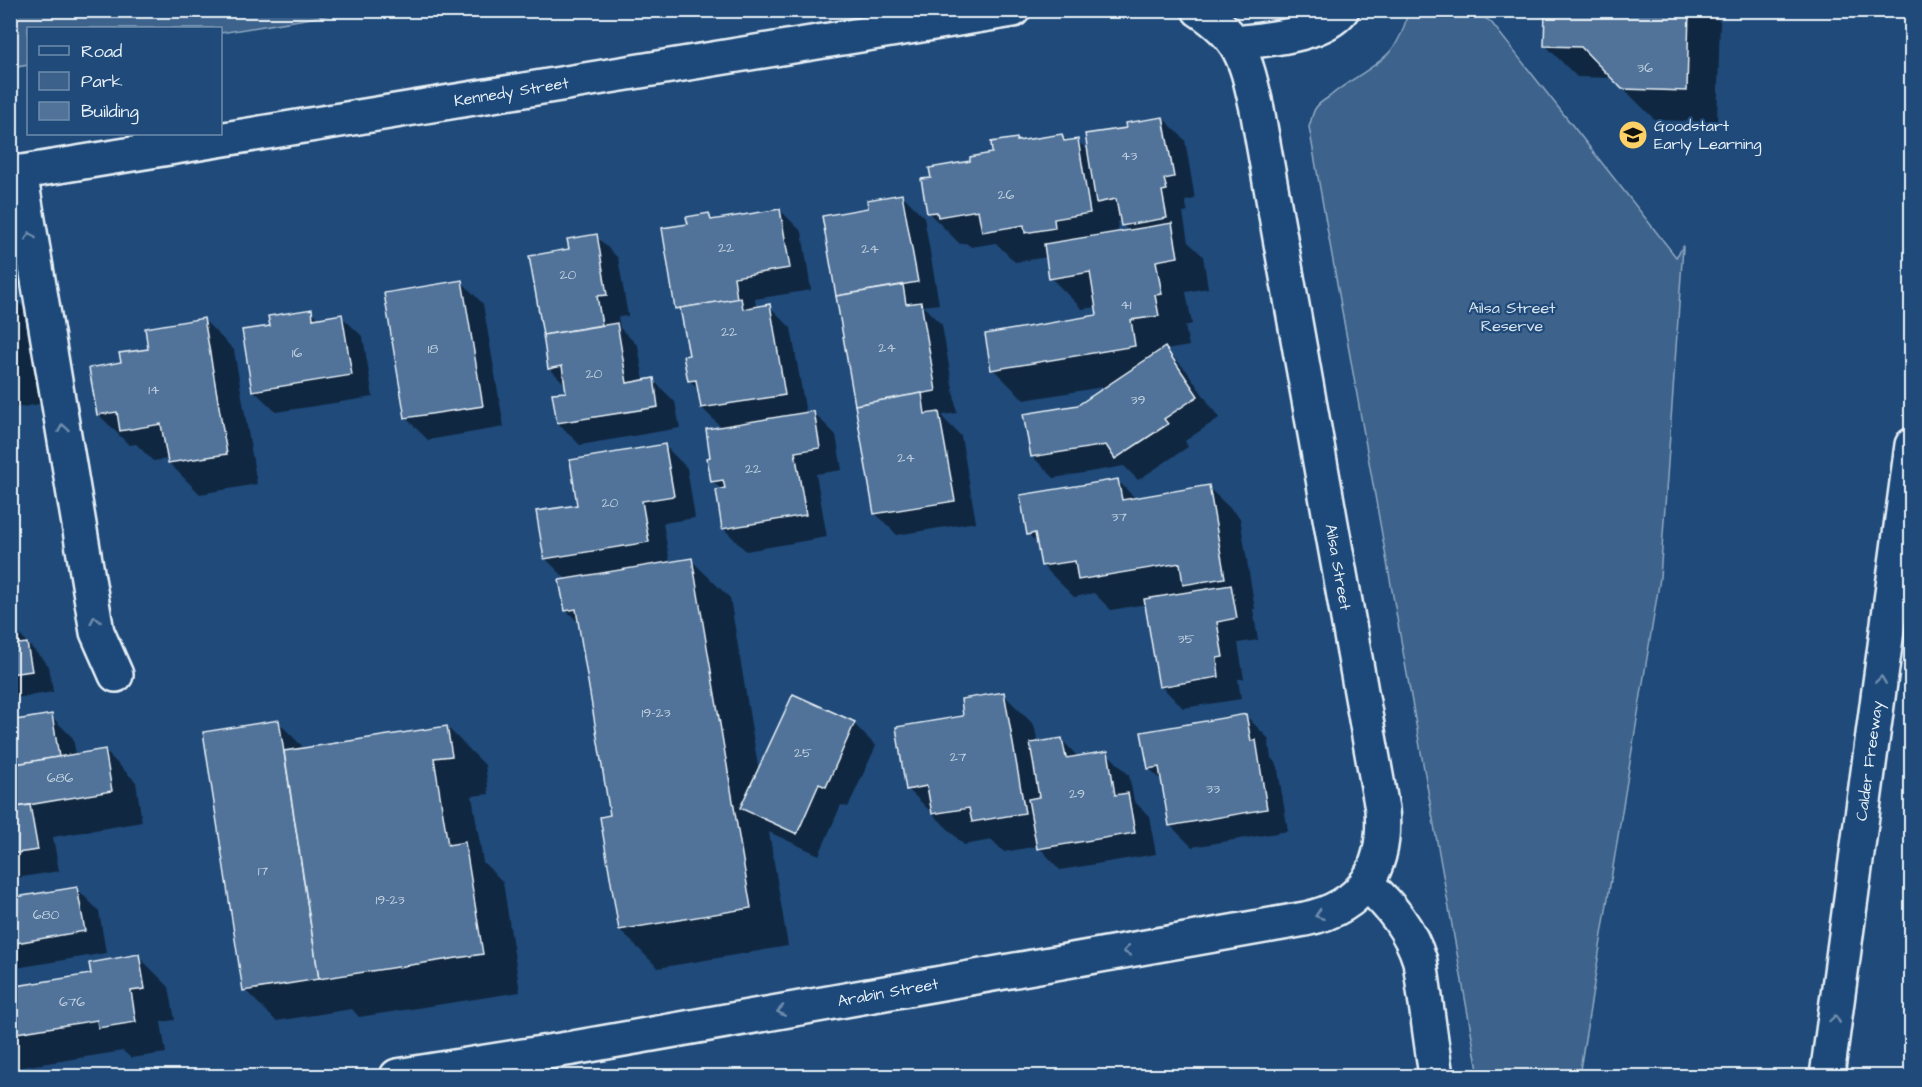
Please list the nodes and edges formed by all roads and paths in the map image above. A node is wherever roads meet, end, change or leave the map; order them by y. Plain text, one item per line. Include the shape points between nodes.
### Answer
1 (1013, 10) edge
2 (1198, 10) edge
3 (1342, 10) edge
4 (1236, 43) junction
5 (15, 173) edge
6 (1911, 445) edge
7 (116, 675) dead end
8 (1367, 884) junction
9 (397, 1077) edge
10 (1436, 1077) edge
11 (1827, 1077) edge

1 - 5 main road, Kennedy Street
2 - 4 main road
3 - 4 main road via 1325,23 1301,33
4 - 8 main road, Ailsa Street via 1246,63 1257,109 1382,809 1382,850
7 -> 5 main road via 97,632
11 -> 6 main road, Calder Freeway
8 -> 9 main road, Arabin Street via 1318,916
8 - 10 main road via 1395,914 1415,945

